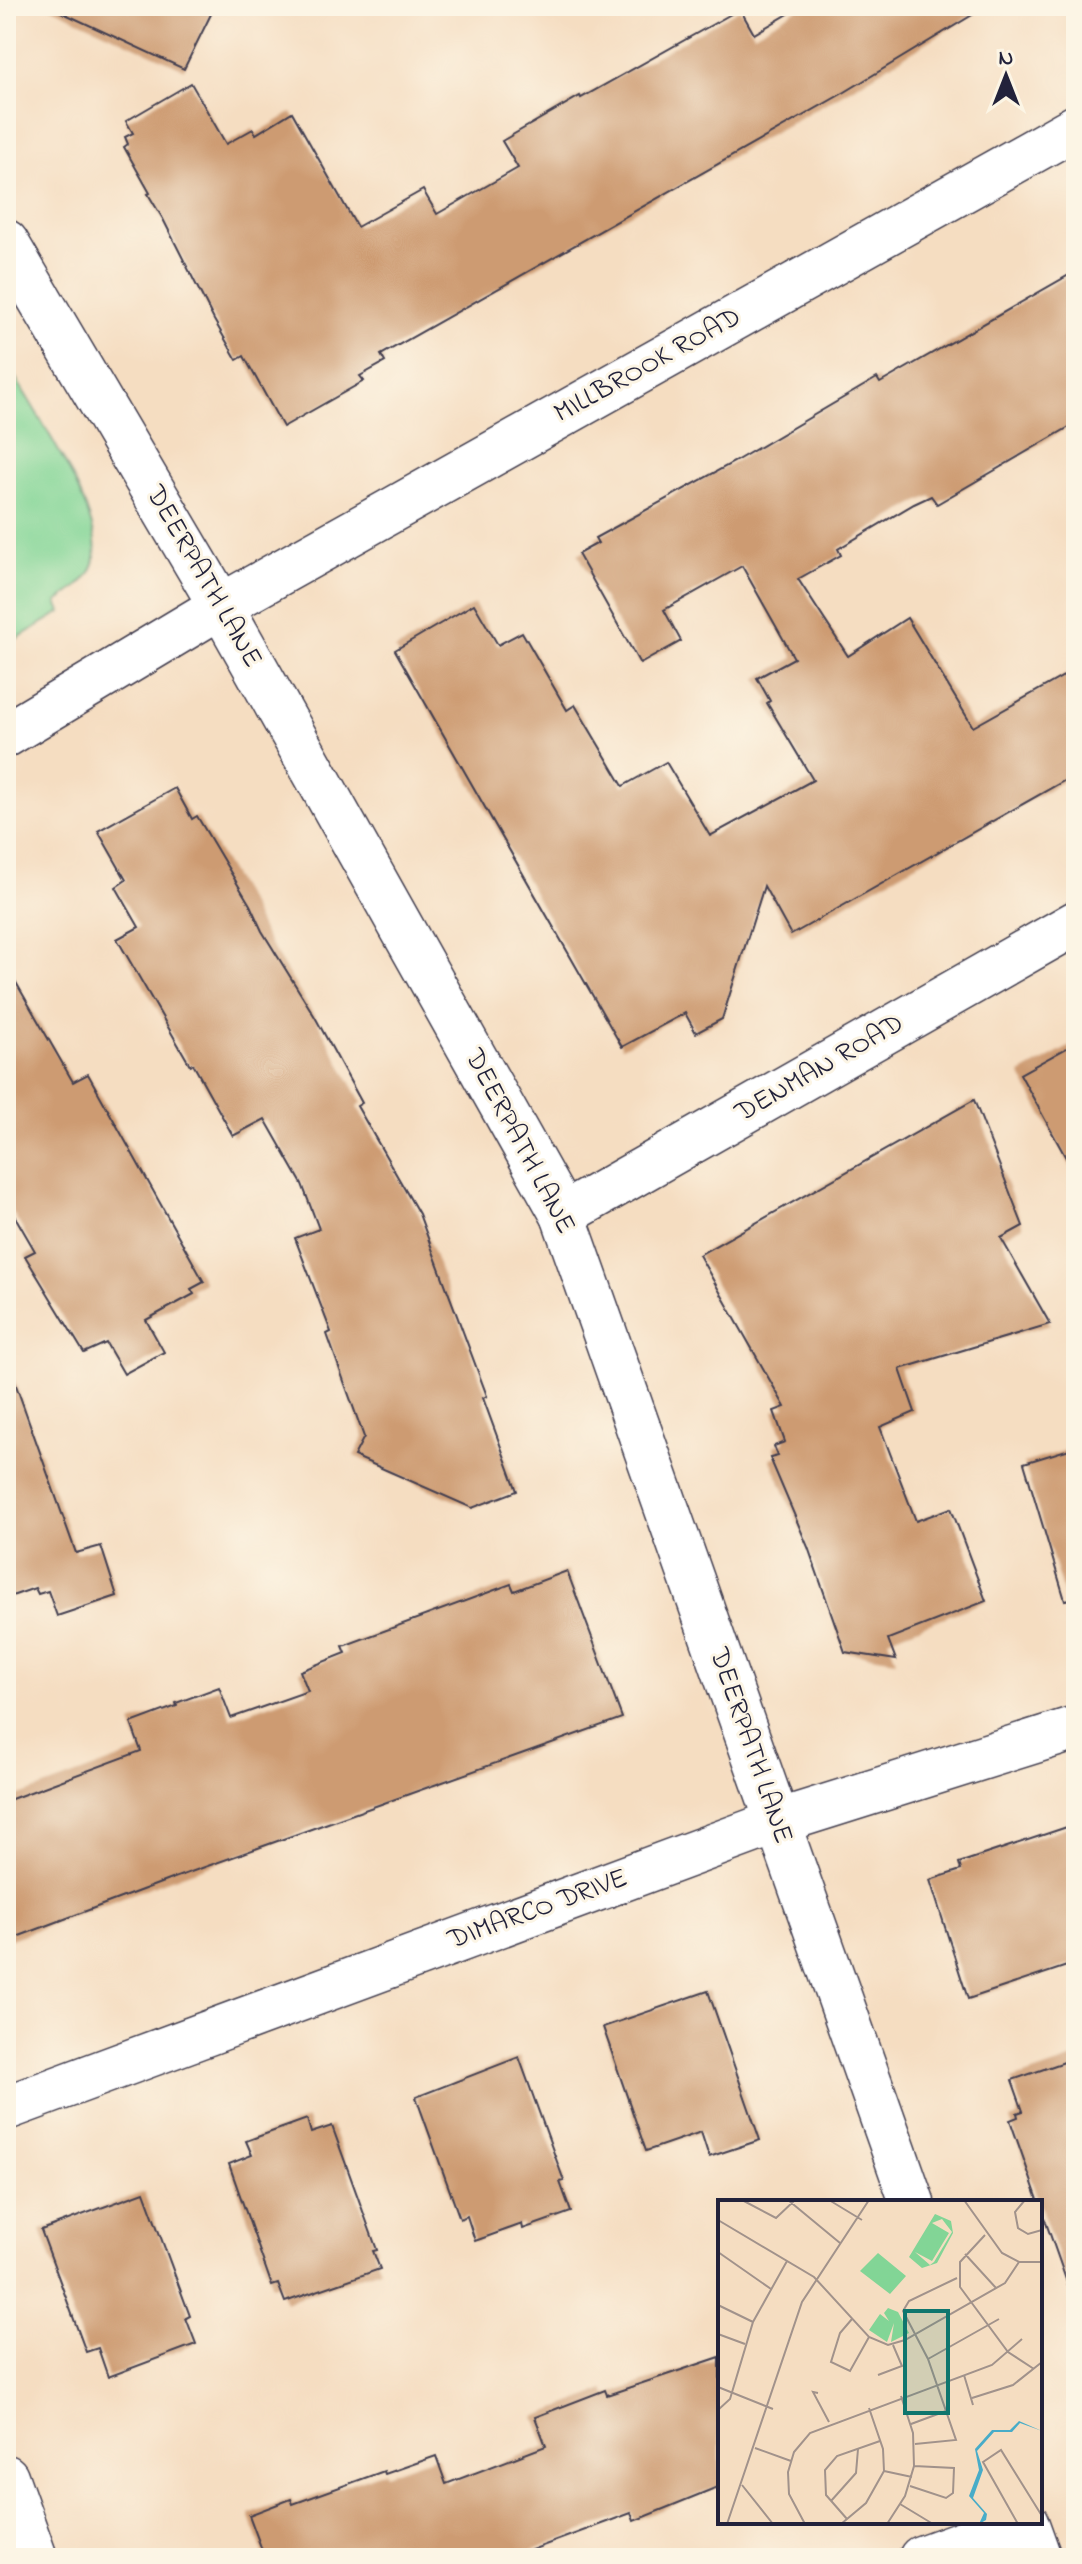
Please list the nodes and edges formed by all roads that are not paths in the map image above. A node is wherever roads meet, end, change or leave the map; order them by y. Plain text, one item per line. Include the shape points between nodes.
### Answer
1 (1076, 127) edge
2 (6, 242) edge
3 (221, 606) junction
4 (6, 735) edge
5 (1076, 923) edge
6 (563, 1215) junction
7 (1076, 1728) edge
8 (777, 1822) junction
9 (6, 2108) edge
10 (911, 2200) edge
11 (6, 2477) edge
12 (1014, 2524) edge
13 (1027, 2524) edge
14 (35, 2558) edge
15 (921, 2558) edge
16 (1039, 2558) edge

1 - 3 street, MILLBROOK ROAD
2 - 3 street, DEERPATH LANE
3 - 4 street, MILLBROOK ROAD
3 - 6 street, DEERPATH LANE
5 - 6 street, DENMAN ROAD
6 - 8 street, DEERPATH LANE
7 - 8 street, DIMARCO DRIVE
8 - 9 street, DIMARCO DRIVE
8 - 10 street, DEERPATH LANE
11 - 14 street
12 - 15 street
13 - 16 street

